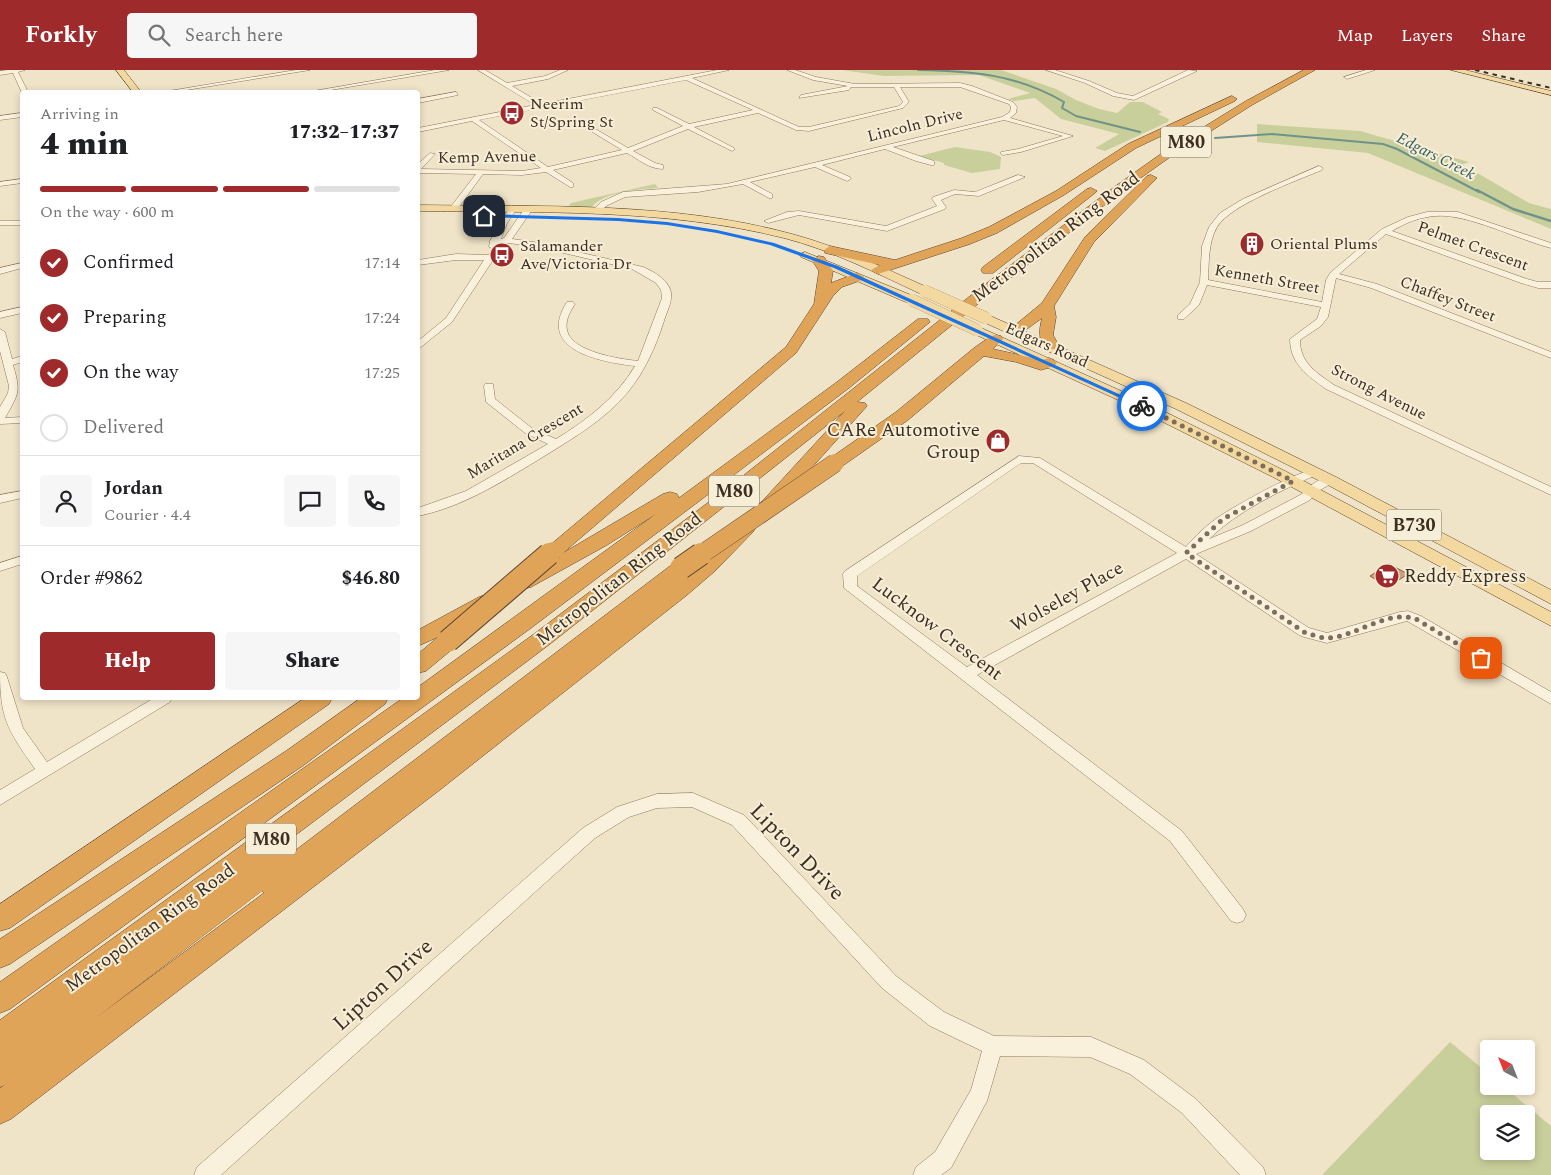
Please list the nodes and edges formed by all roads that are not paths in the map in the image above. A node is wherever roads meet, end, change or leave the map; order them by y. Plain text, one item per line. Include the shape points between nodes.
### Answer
1 (18, 70) edge
2 (120, 70) edge
3 (307, 70) edge
4 (446, 70) edge
5 (481, 70) edge
6 (565, 70) edge
7 (726, 70) edge
8 (790, 70) edge
9 (1049, 70) edge
10 (1191, 70) edge
11 (1311, 70) edge
12 (1372, 70) edge
13 (1456, 70) edge
14 (299, 71) junction
15 (0, 73) edge
16 (1347, 77) dead end
17 (308, 78) dead end
18 (687, 78) junction
19 (1087, 82) joint
20 (1546, 83) dead end
21 (315, 84) dead end
22 (506, 85) junction
23 (855, 86) junction
24 (897, 87) junction
25 (1529, 88) junction
26 (24, 90) edge
27 (135, 90) edge
28 (179, 90) edge
29 (322, 90) edge
30 (335, 90) edge
31 (1551, 93) edge
32 (456, 94) dead end
33 (801, 97) dead end
34 (420, 101) edge
35 (540, 106) junction
36 (655, 108) dead end
37 (759, 111) junction
38 (20, 115) edge
39 (0, 118) edge
40 (1004, 118) junction
41 (473, 119) junction
42 (583, 124) dead end
43 (689, 126) junction
44 (420, 130) edge
45 (1199, 134) junction
46 (886, 147) junction
47 (1156, 147) dead end
48 (732, 149) dead end
49 (627, 151) junction
50 (1003, 153) dead end
51 (432, 154) dead end
52 (931, 163) dead end
53 (815, 164) junction
54 (660, 167) dead end
55 (420, 168) edge
56 (1319, 168) dead end
57 (546, 169) junction
58 (420, 170) edge
59 (481, 172) junction
60 (1022, 176) dead end
61 (846, 179) dead end
62 (20, 181) edge
63 (744, 182) junction
64 (0, 184) edge
65 (570, 185) dead end
66 (1097, 187) dead end
67 (770, 196) dead end
68 (420, 208) edge
69 (453, 209) junction
70 (596, 212) junction
71 (510, 213) junction
72 (526, 213) junction
73 (420, 214) edge
74 (768, 221) dead end
75 (0, 222) edge
76 (20, 223) edge
77 (1385, 231) junction
78 (494, 241) junction
79 (506, 241) junction
80 (528, 243) joint
81 (778, 246) dead end
82 (1551, 246) edge
83 (830, 250) junction
84 (797, 252) dead end
85 (490, 258) junction
86 (819, 260) junction
87 (420, 262) edge
88 (894, 264) junction
89 (20, 266) edge
90 (0, 270) edge
91 (878, 270) junction
92 (1333, 275) junction
93 (857, 277) junction
94 (1204, 282) junction
95 (1551, 285) edge
96 (912, 300) joint
97 (570, 304) dead end
98 (1325, 305) junction
99 (819, 306) junction
100 (1047, 306) junction
101 (20, 310) edge
102 (0, 315) edge
103 (1181, 317) dead end
104 (977, 330) joint
105 (1015, 331) junction
106 (0, 332) edge
107 (996, 339) junction
108 (924, 340) junction
109 (420, 343) edge
110 (1051, 346) junction
111 (979, 351) junction
112 (1551, 356) edge
113 (20, 359) edge
114 (8, 362) junction
115 (1049, 363) junction
116 (641, 364) junction
117 (843, 385) junction
118 (489, 386) dead end
119 (0, 419) edge
120 (20, 420) edge
121 (557, 444) junction
122 (1314, 472) junction
123 (1330, 480) junction
124 (1293, 481) junction
125 (1311, 490) junction
126 (1551, 491) edge
127 (20, 494) edge
128 (0, 498) edge
129 (440, 504) junction
130 (420, 506) edge
131 (420, 511) edge
132 (1186, 553) junction
133 (20, 561) edge
134 (0, 568) edge
135 (682, 568) junction
136 (1551, 598) edge
137 (1551, 620) edge
138 (420, 638) edge
139 (420, 663) edge
140 (966, 674) junction
141 (0, 676) edge
142 (420, 697) edge
143 (1551, 699) edge
144 (162, 700) edge
145 (318, 700) edge
146 (374, 700) edge
147 (415, 700) edge
148 (44, 770) junction
149 (0, 798) edge
150 (1237, 915) dead end
151 (0, 919) edge
152 (0, 955) edge
153 (0, 999) edge
154 (0, 1038) edge
155 (994, 1046) junction
156 (0, 1071) edge
157 (0, 1089) edge
158 (0, 1108) edge
159 (205, 1175) edge
160 (924, 1175) edge
161 (1255, 1175) edge

1 - 15 street
1 - 26 street
2 - 27 main road
3 - 14 street
4 - 30 street
5 - 22 street
6 - 22 street via 546,78
7 - 18 street
8 - 23 street, Lincoln Drive via 810,78
9 - 19 street
10 - 19 street via 1194,71 1134,98
11 - 45 highway, Metropolitan Ring Road / M80
12 - 16 street
13 - 25 main road
14 - 17 street
14 - 28 street
18 - 35 street
18 - 37 street
20 - 25 main road
21 - 29 street
22 - 35 street
23 - 24 street, Lincoln Drive
23 - 33 street
24 - 37 street via 906,102 904,106 809,129 795,128
24 - 40 street, Lincoln Drive via 970,87 1011,104 1013,113
25 - 31 main road
32 - 34 street
35 - 41 street
36 - 43 street
37 - 43 street, Kemp Avenue
38 - 39 street
40 - 46 street, Lincoln Drive
40 - 50 street via 1070,136
41 - 44 street
41 - 57 street
42 - 49 street
43 - 48 street
43 - 49 street, Kemp Avenue
45 - 100 highway via 1096,232 1078,254
45 - 108 highway, Metropolitan Ring Road / M80 via 1098,203
46 - 52 street
46 - 53 street, Lincoln Drive
47 - 88 highway, M80 via 1236,97 1132,146 1060,193 1000,226 966,241
49 - 54 street
49 - 57 street, Kemp Avenue
51 - 55 street
53 - 61 street
53 - 63 street, Lincoln Drive
56 - 94 street via 1223,215 1213,227 1206,246
57 - 59 street, Kemp Avenue via 522,173
57 - 65 street
58 - 59 street, Kemp Avenue
59 - 69 street
60 - 74 street via 976,194 958,192 944,195 936,199 942,206 940,208 887,229 799,213
62 - 64 street
63 - 67 street
63 - 70 street, Lincoln Drive via 707,189 636,192 603,203
66 - 117 highway, Metropolitan Ring Road / M80
68 - 69 main road, Edgars Road / B730
69 - 71 main road, Edgars Road / B730
70 - 72 main road, Edgars Road / B730
70 - 83 main road, Edgars Road / B730 via 710,221 781,235
71 - 72 main road, Edgars Road / B730
71 - 73 main road, Edgars Road / B730
71 - 78 street
72 - 79 street
72 - 81 main road, Edgars Road / B730 via 667,223
75 - 76 street
77 - 82 street, Pelmet Crescent via 1430,212 1442,212
77 - 92 street
77 - 95 street, Pelmet Crescent via 1524,281
78 - 79 street
78 - 85 street
79 - 80 street
79 - 85 street
80 - 116 street, Maritana Crescent via 634,266 648,272 662,284 667,297 653,342
83 - 88 highway
83 - 91 main road, Edgars Road / B730
84 - 86 main road, Edgars Road / B730
85 - 87 street via 456,257
85 - 109 street via 449,320
86 - 93 main road, Edgars Road / B730
86 - 99 highway via 826,271
88 - 91 highway
89 - 90 street
91 - 93 main road
91 - 105 main road, Edgars Road / B730, bridge
92 - 98 street, Strong Avenue
92 - 112 street, Chaffey Street via 1374,286
93 - 96 main road, Edgars Road / B730
93 - 99 highway via 835,286
94 - 98 street, Kenneth Street
94 - 103 street via 1194,305
96 - 104 main road, Edgars Road / B730, bridge
97 - 116 street via 562,319 568,340 585,353
98 - 126 street, Strong Avenue via 1325,314 1320,321 1295,339 1294,350 1305,369 1330,387
99 - 139 highway, bridge via 803,337 790,350
100 - 105 highway
100 - 110 highway via 1046,335
101 - 102 street
104 - 107 main road, Edgars Road / B730
105 - 107 main road
105 - 110 main road, Edgars Road / B730
106 - 114 street
107 - 111 highway
107 - 115 main road, Edgars Road / B730
108 - 154 highway, Metropolitan Ring Road / M80 via 550,633
108 - 158 highway via 832,434 783,490 680,590
110 - 122 main road, Edgars Road / B730
111 - 115 highway via 1041,365
111 - 135 highway, bridge via 902,416
113 - 114 street
114 - 119 street via 13,394
115 - 124 main road, Edgars Road / B730
116 - 121 street, Maritana Crescent via 626,388 600,414
117 - 138 highway via 648,513
117 - 142 highway, Metropolitan Ring Road / M80
118 - 121 street via 490,400 528,431
119 - 120 street
121 - 129 street, Maritana Crescent via 490,484
122 - 123 main road, Edgars Road / B730
122 - 124 street, Wolseley Place
123 - 125 street, Wolseley Place
123 - 136 main road, Edgars Road / B730
124 - 125 main road, Edgars Road / B730
124 - 132 street, Wolseley Place via 1223,519
125 - 132 street, Wolseley Place via 1306,498 1247,528
125 - 137 main road, Edgars Road / B730
127 - 128 street
129 - 130 street, Maritana Crescent
129 - 131 street, Maritana Crescent
132 - 140 street, Wolseley Place
132 - 140 street, Lucknow Crescent via 1036,460 1019,459 850,574 851,588
132 - 143 street via 1304,632 1327,638 1408,616
133 - 134 street
135 - 156 highway via 581,635
135 - 157 highway via 283,876
140 - 150 street, Lucknow Crescent via 1176,836
141 - 148 street via 16,730
144 - 148 street
145 - 151 highway
146 - 152 highway via 295,758
147 - 153 highway, Metropolitan Ring Road / M80
148 - 149 street
155 - 159 street, Lipton Drive via 937,1019 889,982 738,820 694,800 657,800 623,812 588,833
155 - 160 street via 980,1094 943,1160
155 - 161 street, Lipton Drive via 1091,1047 1137,1067 1188,1106

